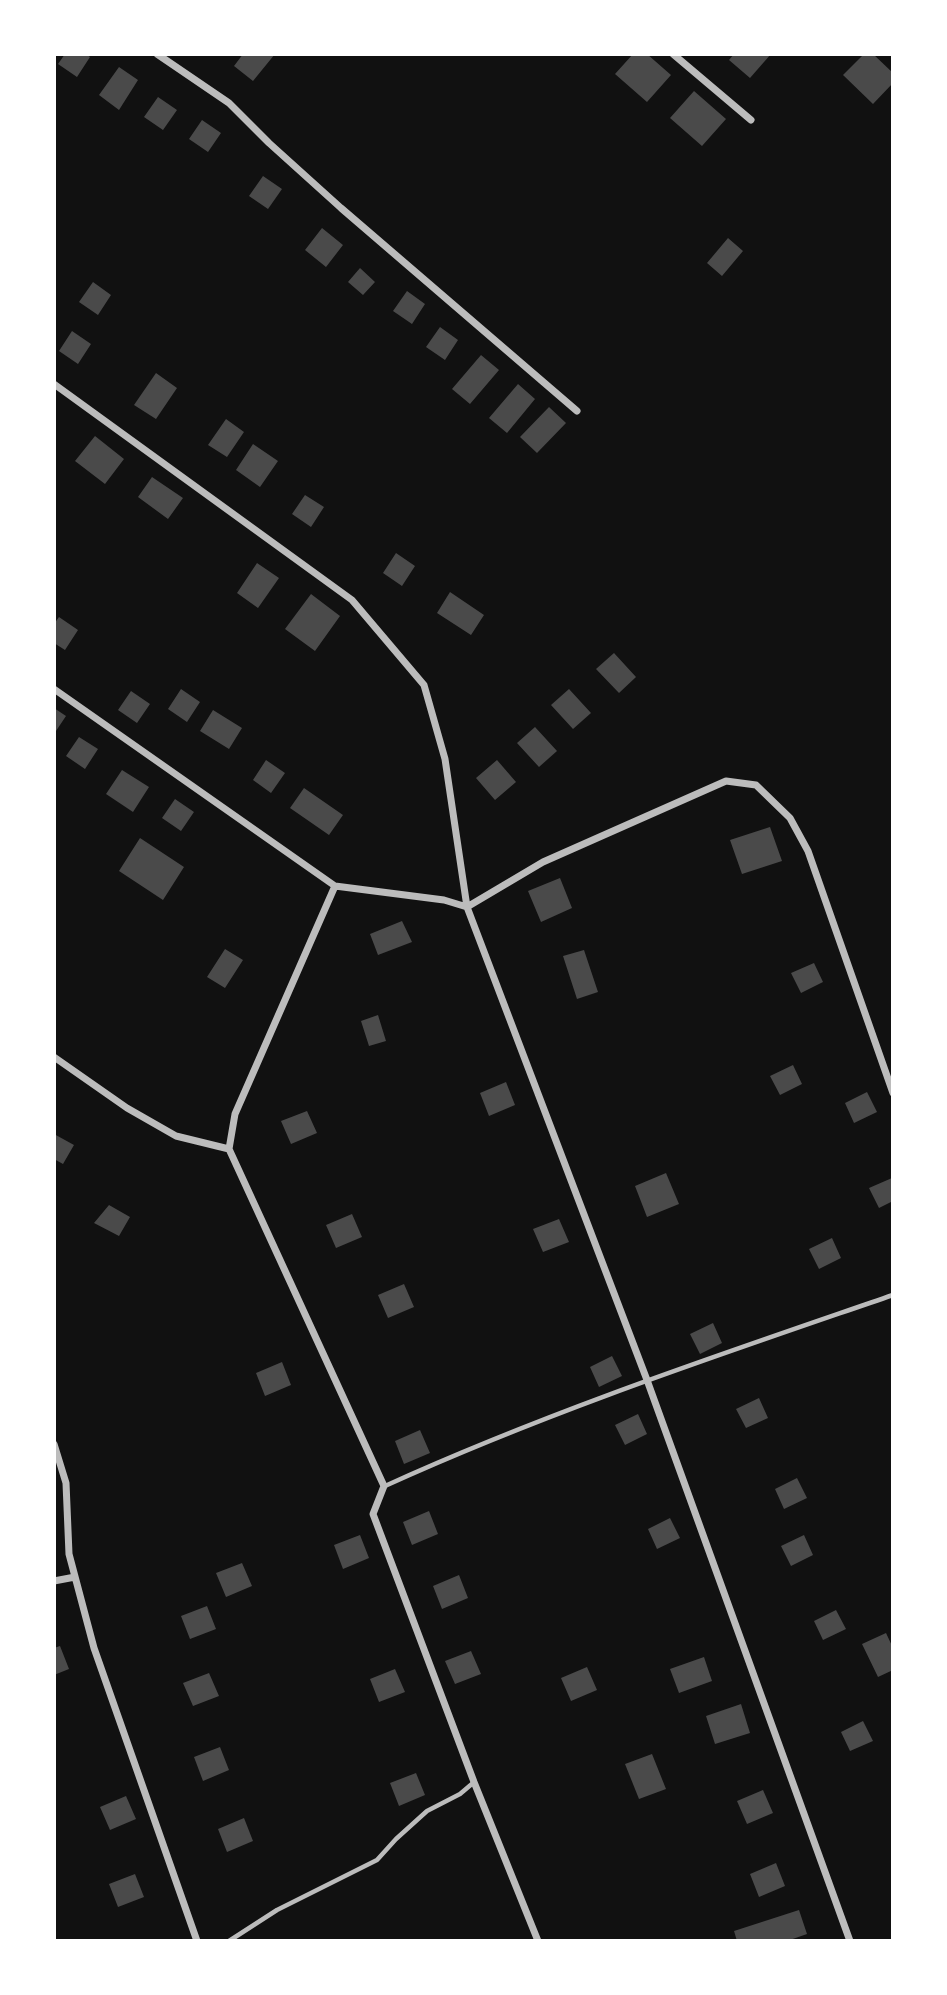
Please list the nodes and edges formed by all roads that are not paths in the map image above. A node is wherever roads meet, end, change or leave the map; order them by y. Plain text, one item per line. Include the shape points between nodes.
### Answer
1 (157, 54) edge
2 (673, 54) edge
3 (751, 120) dead end
4 (54, 384) edge
5 (577, 411) dead end
6 (54, 689) edge
7 (335, 886) junction
8 (467, 906) junction
9 (54, 1057) edge
10 (893, 1093) edge
11 (229, 1149) junction
12 (893, 1295) edge
13 (647, 1380) junction
14 (54, 1444) edge
15 (384, 1486) junction
16 (75, 1577) junction
17 (54, 1581) edge
18 (474, 1782) junction
19 (197, 1941) edge
20 (229, 1941) edge
21 (538, 1941) edge
22 (850, 1941) edge

1 - 5 street via 229,103 331,199
2 - 3 street
4 - 8 street via 352,600 425,685 445,759
6 - 7 street
7 - 8 street
7 - 11 street via 235,1114
8 - 10 street via 543,862 726,780 756,785 790,818 808,851
8 - 13 street
9 - 11 street via 176,1136
11 - 15 street
12 - 13 lane
13 - 15 lane
13 - 22 street
14 - 16 street via 66,1483 69,1554
15 - 18 street via 373,1514
16 - 17 street
16 - 19 street via 94,1648
18 - 20 lane via 427,1811 377,1860 277,1910
18 - 21 street

